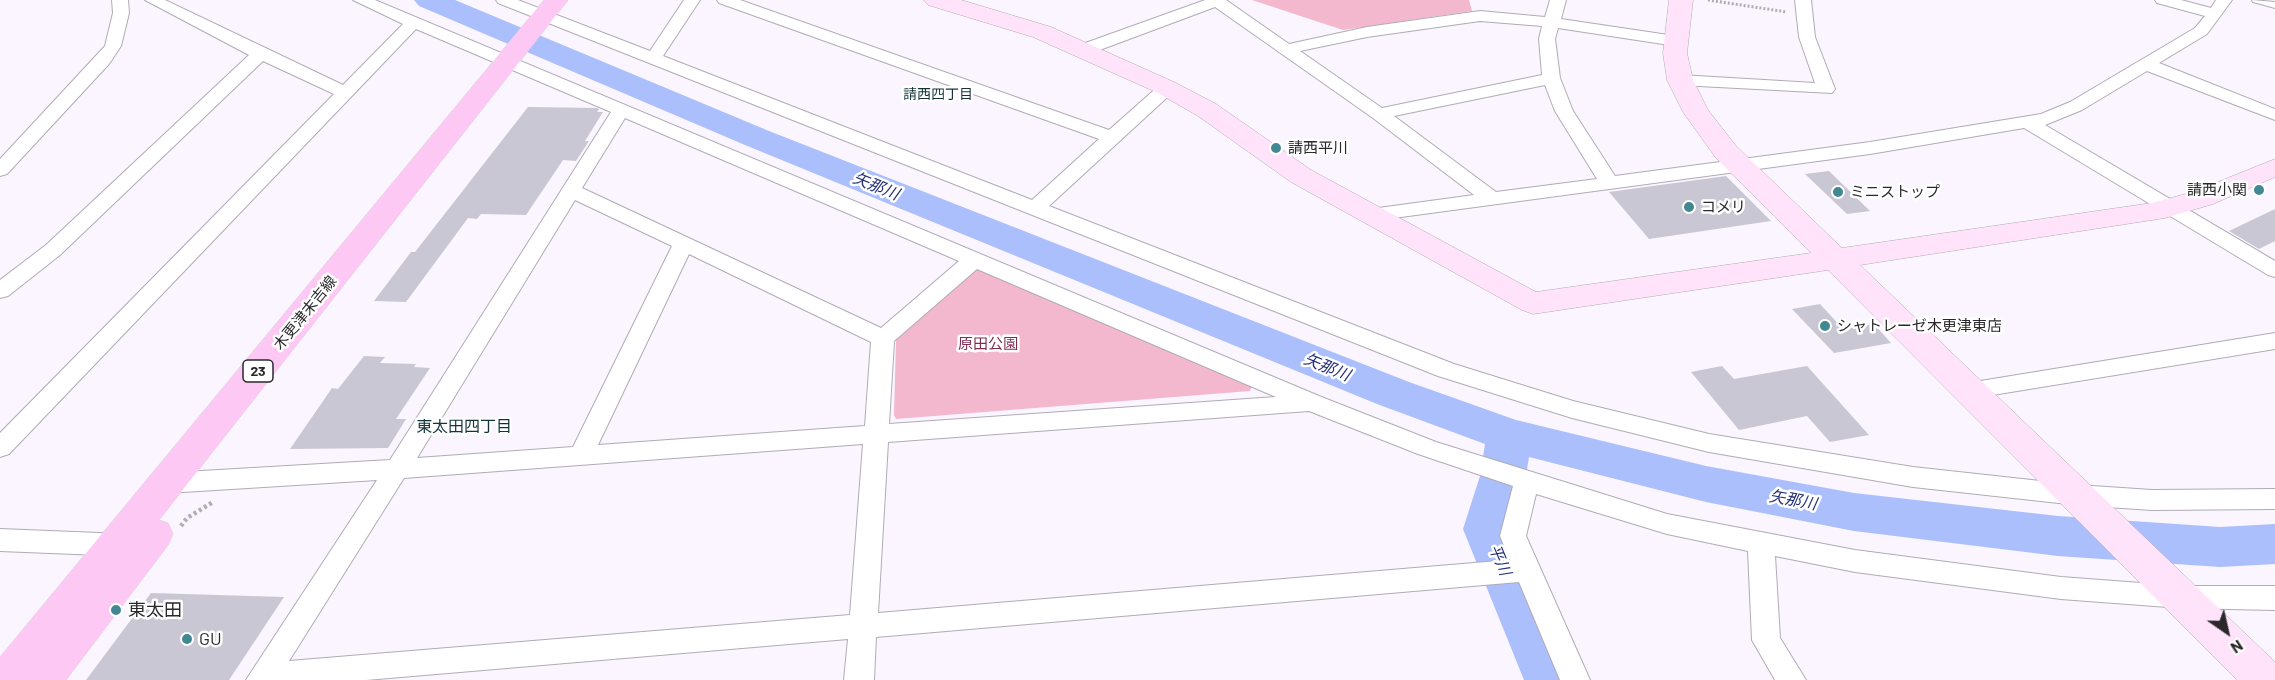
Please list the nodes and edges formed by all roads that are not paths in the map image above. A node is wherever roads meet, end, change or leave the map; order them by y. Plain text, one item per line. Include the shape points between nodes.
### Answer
1 (120, 0) edge
2 (153, 0) edge
3 (361, 0) edge
4 (504, 0) edge
5 (576, 0) edge
6 (692, 0) edge
7 (725, 0) edge
8 (936, 0) edge
9 (1484, 0) edge
10 (1558, 0) edge
11 (1681, 0) edge
12 (2163, 0) edge
13 (2256, 0) edge
14 (2275, 5) edge
15 (1803, 7) edge
16 (2220, 7) edge
17 (553, 13) edge
18 (1489, 17) junction
19 (414, 22) junction
20 (1551, 22) junction
21 (1676, 40) junction
22 (1287, 49) junction
23 (1083, 50) junction
24 (260, 54) junction
25 (653, 59) junction
26 (2146, 64) junction
27 (515, 65) junction
28 (1551, 78) junction
29 (1680, 80) junction
30 (1167, 88) junction
31 (345, 93) junction
32 (621, 110) junction
33 (1379, 114) junction
34 (2275, 115) edge
35 (2030, 123) junction
36 (1113, 138) junction
37 (1739, 165) junction
38 (2275, 167) edge
39 (0, 170) edge
40 (1609, 183) junction
41 (570, 190) junction
42 (1492, 198) junction
43 (2172, 208) junction
44 (1034, 210) junction
45 (1371, 215) junction
46 (684, 243) junction
47 (975, 259) junction
48 (1833, 260) junction
49 (2275, 270) edge
50 (0, 291) edge
51 (883, 338) junction
52 (2275, 341) edge
53 (1968, 391) junction
54 (1311, 402) junction
55 (877, 434) junction
56 (0, 448) edge
57 (581, 455) junction
58 (397, 469) junction
59 (1511, 475) junction
60 (194, 487) junction
61 (2078, 495) junction
62 (2275, 499) edge
63 (0, 540) edge
64 (1761, 543) junction
65 (131, 546) junction
66 (1514, 572) junction
67 (2181, 597) junction
68 (2275, 598) edge
69 (863, 626) junction
70 (262, 678) edge
71 (8, 680) edge
72 (41, 680) edge
73 (859, 680) edge
74 (1575, 680) edge
75 (1791, 680) edge
76 (2265, 680) edge

1 - 39 street via 113,46
2 - 24 street
3 - 19 street
4 - 17 street
5 - 17 main road, 木更津末吉線 / 23
6 - 25 street
7 - 36 street
8 - 23 street via 1042,32
9 - 18 street
10 - 20 street
11 - 21 street
12 - 16 street
13 - 14 lane
15 - 29 street via 1807,37 1826,89
16 - 26 street via 2200,31
17 - 25 street
17 - 27 main road, 木更津末吉線 / 23
18 - 20 street
18 - 22 street via 1389,29
19 - 27 street
19 - 31 street
20 - 21 street
20 - 28 street via 1547,39
21 - 29 street
22 - 23 street via 1217,1
22 - 33 street
23 - 30 street
24 - 31 street
24 - 50 street via 53,250
25 - 44 street
26 - 34 street
26 - 35 street via 2062,113
27 - 32 street
27 - 60 main road, 木更津末吉線 / 23
28 - 33 street
28 - 40 street via 1564,111
29 - 37 street via 1709,132
30 - 36 street
30 - 45 street via 1207,110 1301,176
31 - 56 street
32 - 41 street
32 - 47 street
33 - 42 street
35 - 37 street
35 - 43 street
36 - 44 street
37 - 40 street
37 - 48 street
38 - 43 street
40 - 42 street
41 - 46 street
41 - 58 street
42 - 45 street
43 - 48 street
43 - 49 street
44 - 61 street via 1446,370 1572,409 1709,443 1809,462
45 - 48 street via 1533,303
46 - 51 street
46 - 57 street
47 - 51 street
47 - 54 street
48 - 53 street
51 - 55 street
52 - 53 street
53 - 61 street
54 - 55 street
54 - 59 street via 1427,448
55 - 57 street
55 - 69 street
57 - 58 street
58 - 60 street
58 - 70 street
59 - 64 street via 1667,524
59 - 66 street
60 - 65 main road, 木更津末吉線 / 23
61 - 62 street via 2163,500
61 - 67 street
63 - 65 street
64 - 67 street via 1963,576
64 - 75 street via 1766,640
65 - 71 main road, 木更津末吉線 / 23
65 - 72 main road, 木更津末吉線 / 23
66 - 69 street
66 - 74 street
67 - 68 street
67 - 76 street
69 - 70 street
69 - 73 street

